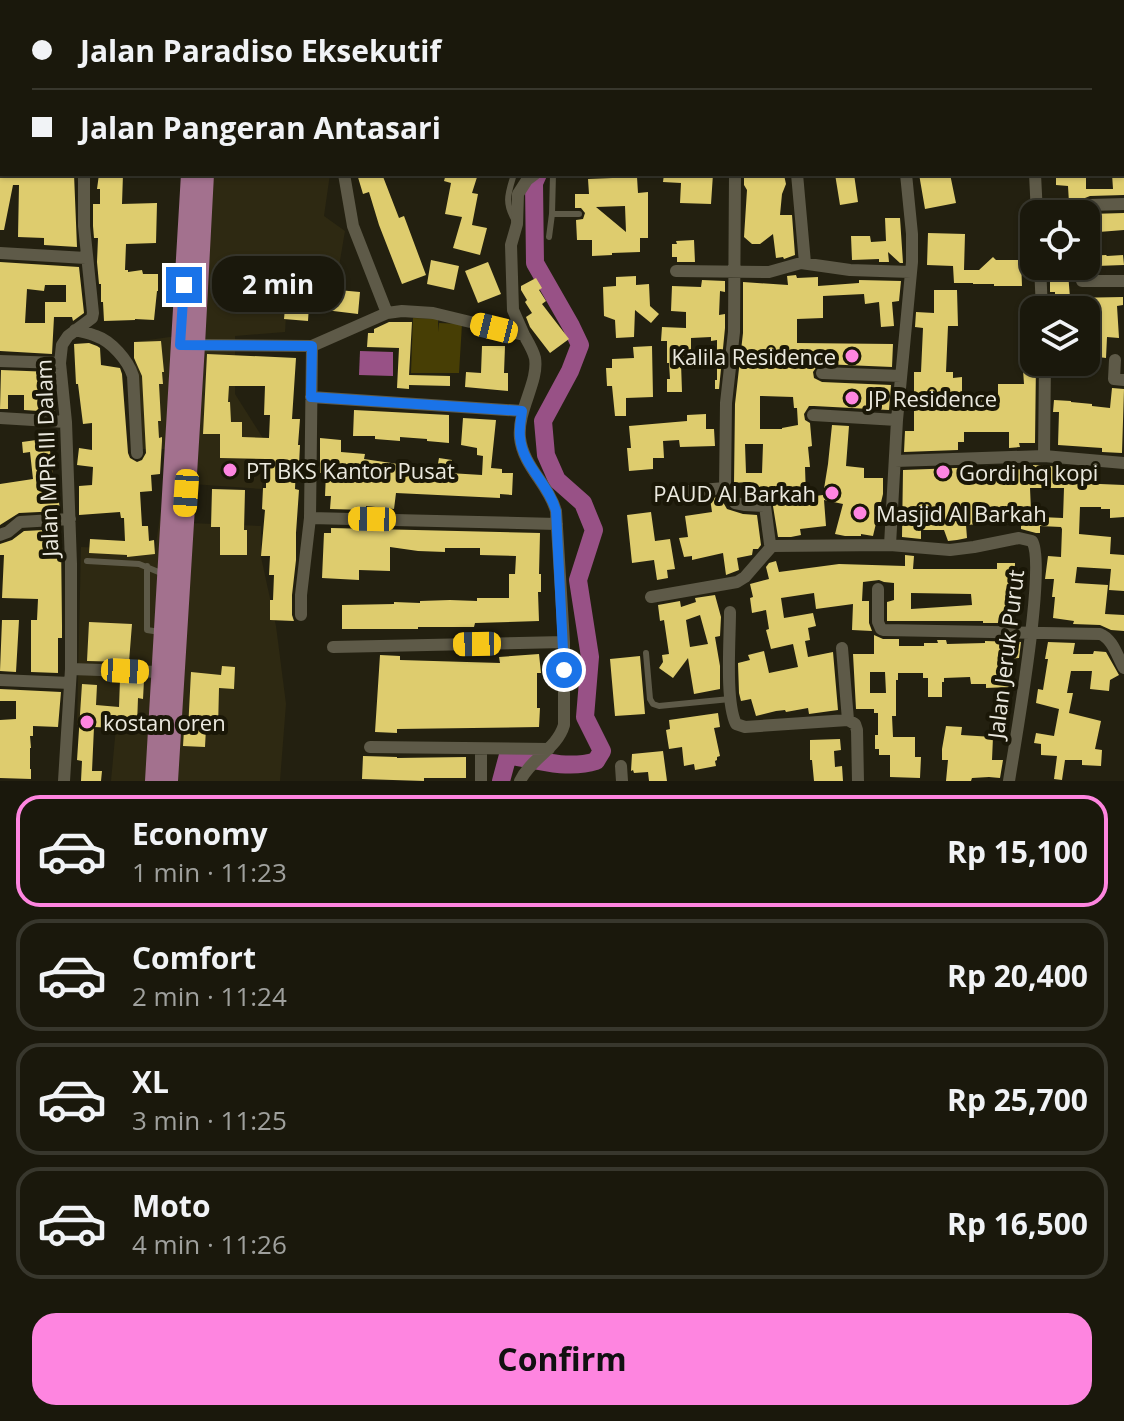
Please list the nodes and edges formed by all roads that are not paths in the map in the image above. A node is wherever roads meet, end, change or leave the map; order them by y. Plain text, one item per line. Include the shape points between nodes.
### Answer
1 (84, 176) edge
2 (190, 176) edge
3 (205, 176) edge
4 (344, 176) edge
5 (513, 176) edge
6 (553, 176) edge
7 (735, 176) edge
8 (797, 176) edge
9 (906, 176) edge
10 (1035, 176) edge
11 (531, 177) edge
12 (1036, 200) edge
13 (1124, 204) edge
14 (1100, 205) edge
15 (552, 214) junction
16 (579, 214) dead end
17 (517, 224) junction
18 (549, 237) dead end
19 (0, 253) edge
20 (86, 258) junction
21 (805, 263) junction
22 (676, 271) dead end
23 (911, 272) junction
24 (735, 273) junction
25 (1082, 281) dead end
26 (1124, 281) edge
27 (387, 313) junction
28 (75, 330) junction
29 (524, 335) junction
30 (188, 345) junction
31 (312, 346) junction
32 (1115, 360) dead end
33 (0, 361) edge
34 (60, 363) junction
35 (822, 373) dead end
36 (901, 376) junction
37 (1045, 376) edge
38 (1124, 380) edge
39 (311, 397) junction
40 (522, 411) junction
41 (813, 415) dead end
42 (0, 418) edge
43 (897, 420) junction
44 (66, 422) junction
45 (137, 453) dead end
46 (1044, 456) junction
47 (895, 461) junction
48 (1124, 463) edge
49 (725, 488) junction
50 (665, 493) dead end
51 (310, 518) junction
52 (70, 519) junction
53 (557, 524) junction
54 (0, 535) edge
55 (890, 545) junction
56 (772, 546) junction
57 (87, 561) dead end
58 (147, 566) junction
59 (165, 575) junction
60 (878, 589) dead end
61 (651, 597) dead end
62 (730, 612) dead end
63 (301, 615) dead end
64 (162, 632) junction
65 (1031, 632) junction
66 (564, 642) junction
67 (333, 647) dead end
68 (842, 648) dead end
69 (646, 653) dead end
70 (1124, 668) edge
71 (71, 669) junction
72 (159, 672) junction
73 (0, 680) edge
74 (70, 683) junction
75 (730, 699) junction
76 (848, 720) junction
77 (370, 747) dead end
78 (481, 749) junction
79 (544, 752) junction
80 (621, 766) dead end
81 (522, 777) edge
82 (64, 781) edge
83 (154, 781) edge
84 (169, 781) edge
85 (481, 781) edge
86 (622, 781) edge
87 (858, 781) edge
88 (1009, 781) edge

1 - 20 street, Jalan MPR III Dalam
2 - 30 main road
3 - 30 main road
4 - 27 street via 353,226
5 - 17 lane via 507,207
6 - 15 lane
7 - 24 street
8 - 21 street
9 - 23 street
10 - 12 street
11 - 17 street via 518,194
13 - 14 street
15 - 16 lane
15 - 18 lane
17 - 29 street via 511,245 513,310
19 - 20 street
20 - 28 street, Jalan MPR III Dalam via 93,313
21 - 23 street
21 - 24 street
22 - 24 street
23 - 36 street
24 - 49 street
25 - 26 street
27 - 29 street via 433,313
27 - 31 street
28 - 34 street, Jalan MPR III Dalam via 62,345
28 - 45 street via 111,345 130,368
29 - 40 street via 535,371
30 - 31 street
30 - 59 main road
30 - 84 main road
31 - 39 street
32 - 38 street via 1114,379
33 - 34 street
34 - 44 street, Jalan MPR III Dalam
35 - 36 street
36 - 43 street
37 - 46 street
39 - 40 street
39 - 51 street
40 - 53 street via 523,450 554,503
41 - 43 street
42 - 44 street
43 - 47 street
44 - 52 street, Jalan MPR III Dalam
46 - 47 street
46 - 48 street
47 - 55 street
49 - 50 street
49 - 56 street via 735,503 765,506
51 - 53 street
51 - 63 street
52 - 54 street via 20,522
52 - 71 street, Jalan MPR III Dalam
53 - 66 street
55 - 56 street, Jalan Jeruk Purut
55 - 65 street, Jalan Jeruk Purut via 950,550 1019,538 1032,541 1036,550
56 - 61 street via 737,582
57 - 58 lane
58 - 59 lane
58 - 64 lane via 147,630
59 - 64 main road
60 - 65 street via 878,622 884,630
62 - 75 street
64 - 72 main road
65 - 70 street via 1104,635
65 - 88 street, Jalan Jeruk Purut
66 - 67 street
66 - 79 street via 564,725
68 - 76 street
69 - 75 lane via 653,704
71 - 72 street
71 - 74 street, Jalan MPR III Dalam
72 - 83 main road
73 - 74 street
74 - 82 street, Jalan MPR III Dalam
75 - 76 street via 739,726
76 - 87 street via 857,730
77 - 78 street
78 - 79 street
78 - 85 street
79 - 81 street
80 - 86 street

